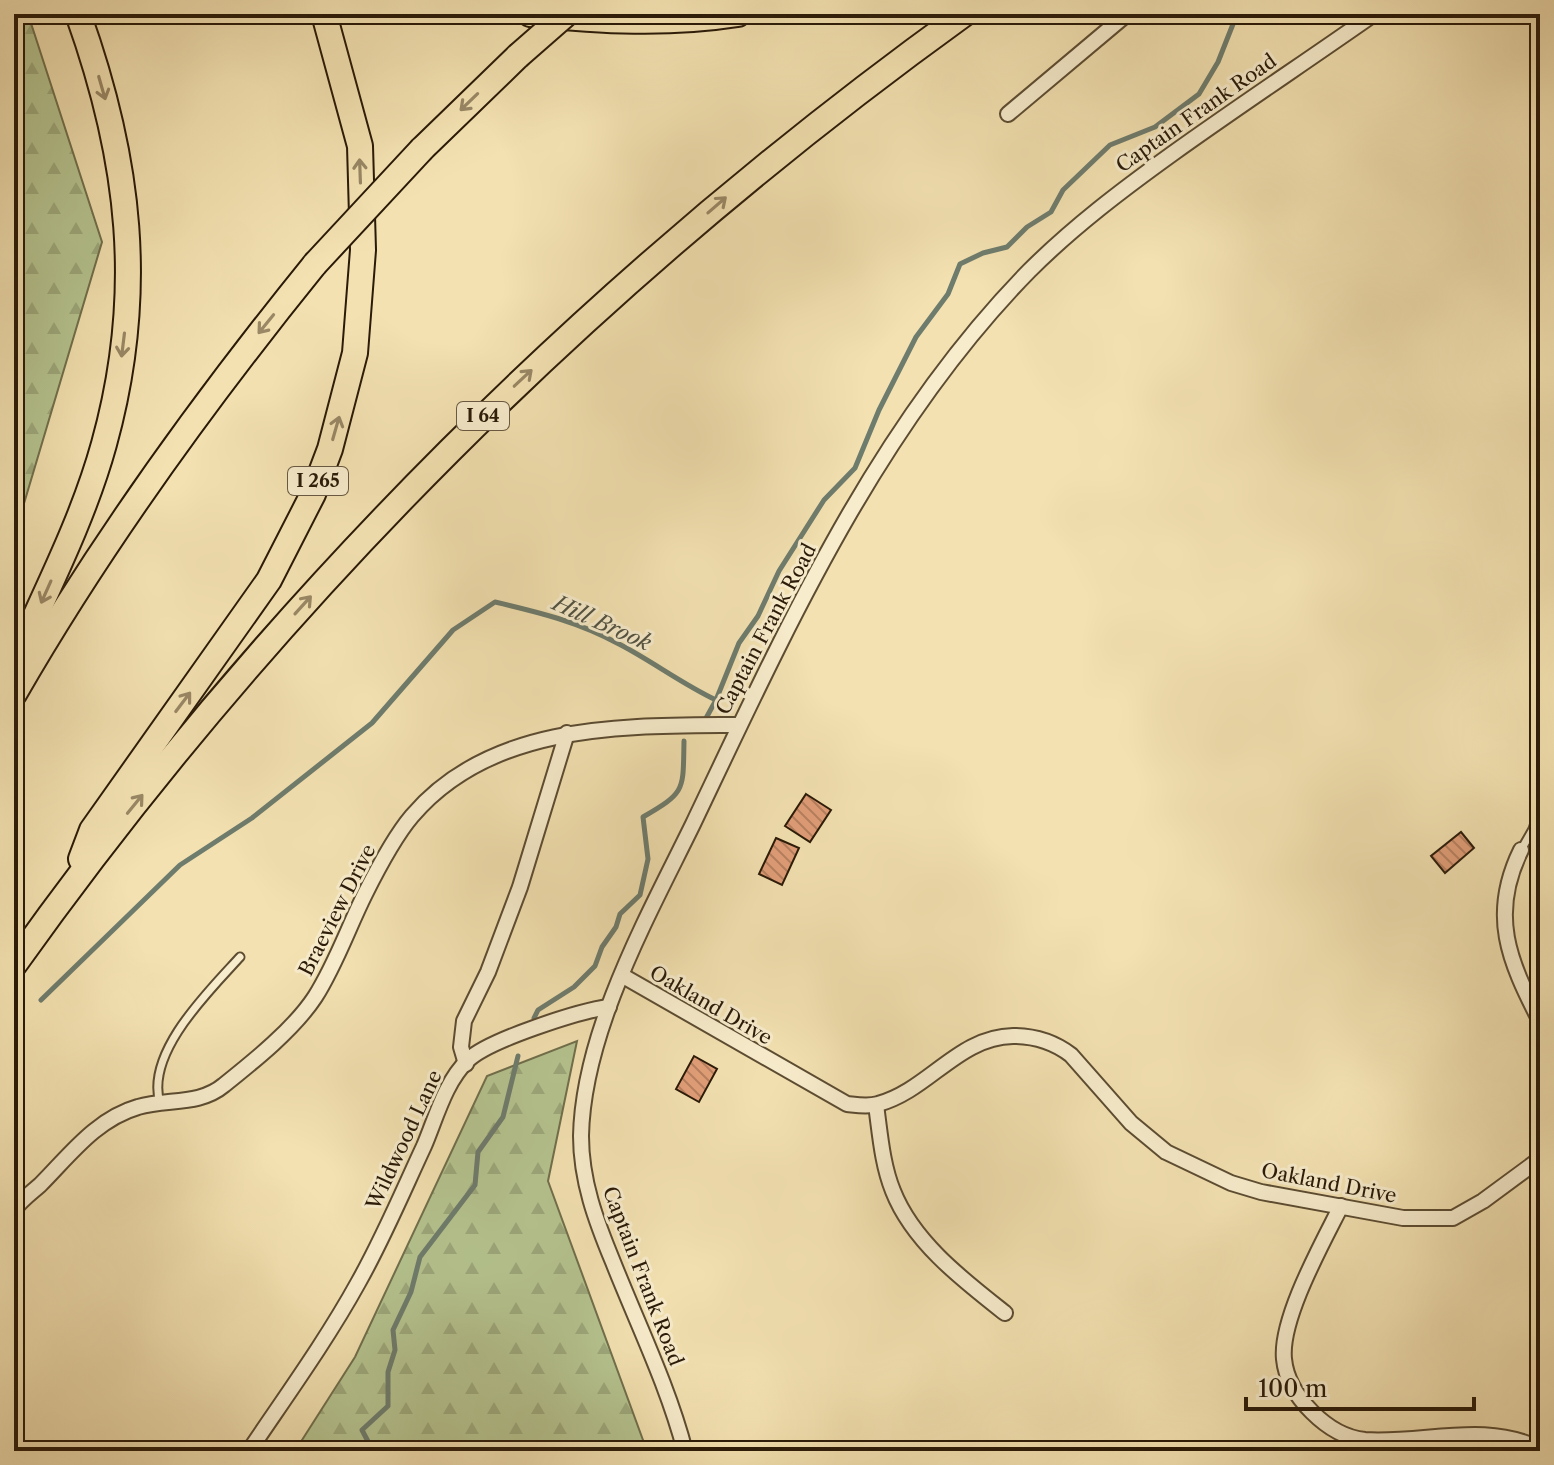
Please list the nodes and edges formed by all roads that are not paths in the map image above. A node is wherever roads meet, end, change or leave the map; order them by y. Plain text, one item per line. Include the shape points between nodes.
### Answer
1 (78, 14) edge
2 (324, 14) edge
3 (530, 14) edge
4 (566, 14) edge
5 (738, 14) edge
6 (964, 14) edge
7 (1127, 14) edge
8 (1374, 14) edge
9 (1008, 114) dead end
10 (14, 663) edge
11 (14, 694) edge
12 (738, 725) junction
13 (567, 733) junction
14 (1540, 808) edge
15 (1521, 850) joint
16 (70, 887) junction
17 (240, 957) dead end
18 (14, 965) edge
19 (623, 976) junction
20 (609, 1007) junction
21 (1540, 1021) edge
22 (466, 1064) junction
23 (160, 1103) junction
24 (876, 1105) junction
25 (1540, 1159) edge
26 (1341, 1206) junction
27 (14, 1210) edge
28 (1005, 1313) dead end
29 (1540, 1449) edge
30 (249, 1451) edge
31 (685, 1451) edge

1 -> 10 highway via 110,113 121,169 130,281 117,392 104,445
16 -> 2 highway, I 265 via 92,830 269,580 330,449 355,353 363,250 360,146
3 - 5 highway via 606,22
4 -> 11 highway, bridge via 422,149 315,264 181,435 106,542
16 -> 6 highway, I 64 via 283,627 492,407 743,182
7 - 9 street
8 - 12 street, Captain Frank Road via 1121,191 987,315 929,387 872,475
12 - 13 street, Braeview Drive
12 - 19 street, Captain Frank Road
13 - 22 street, Wildwood Lane via 520,887 464,1021 461,1047
13 - 23 street, Braeview Drive via 492,758 425,801 366,892 313,999 295,1020 221,1088 196,1099
14 - 15 lane
15 - 21 street via 1506,884 1503,911 1518,979
16 - 18 highway, I 64
17 - 23 lane via 193,1009 161,1063 156,1089
19 - 20 street, Captain Frank Road
19 - 24 street, Oakland Drive via 833,1098
20 - 22 street via 589,1009 497,1044
20 - 31 street, Captain Frank Road via 586,1088 581,1136 586,1185 591,1209 669,1396
22 - 30 street, Wildwood Lane via 443,1098 359,1282
23 - 27 street, Braeview Drive via 137,1107 97,1129
24 - 26 street, Oakland Drive via 905,1094 984,1040 1036,1038 1071,1055 1131,1123 1178,1159 1261,1192
24 - 28 street via 888,1176 903,1213 938,1255
25 - 26 street, Oakland Drive via 1453,1218 1403,1218
26 - 29 street via 1284,1337 1287,1374 1308,1409 1339,1432 1365,1440 1485,1435

